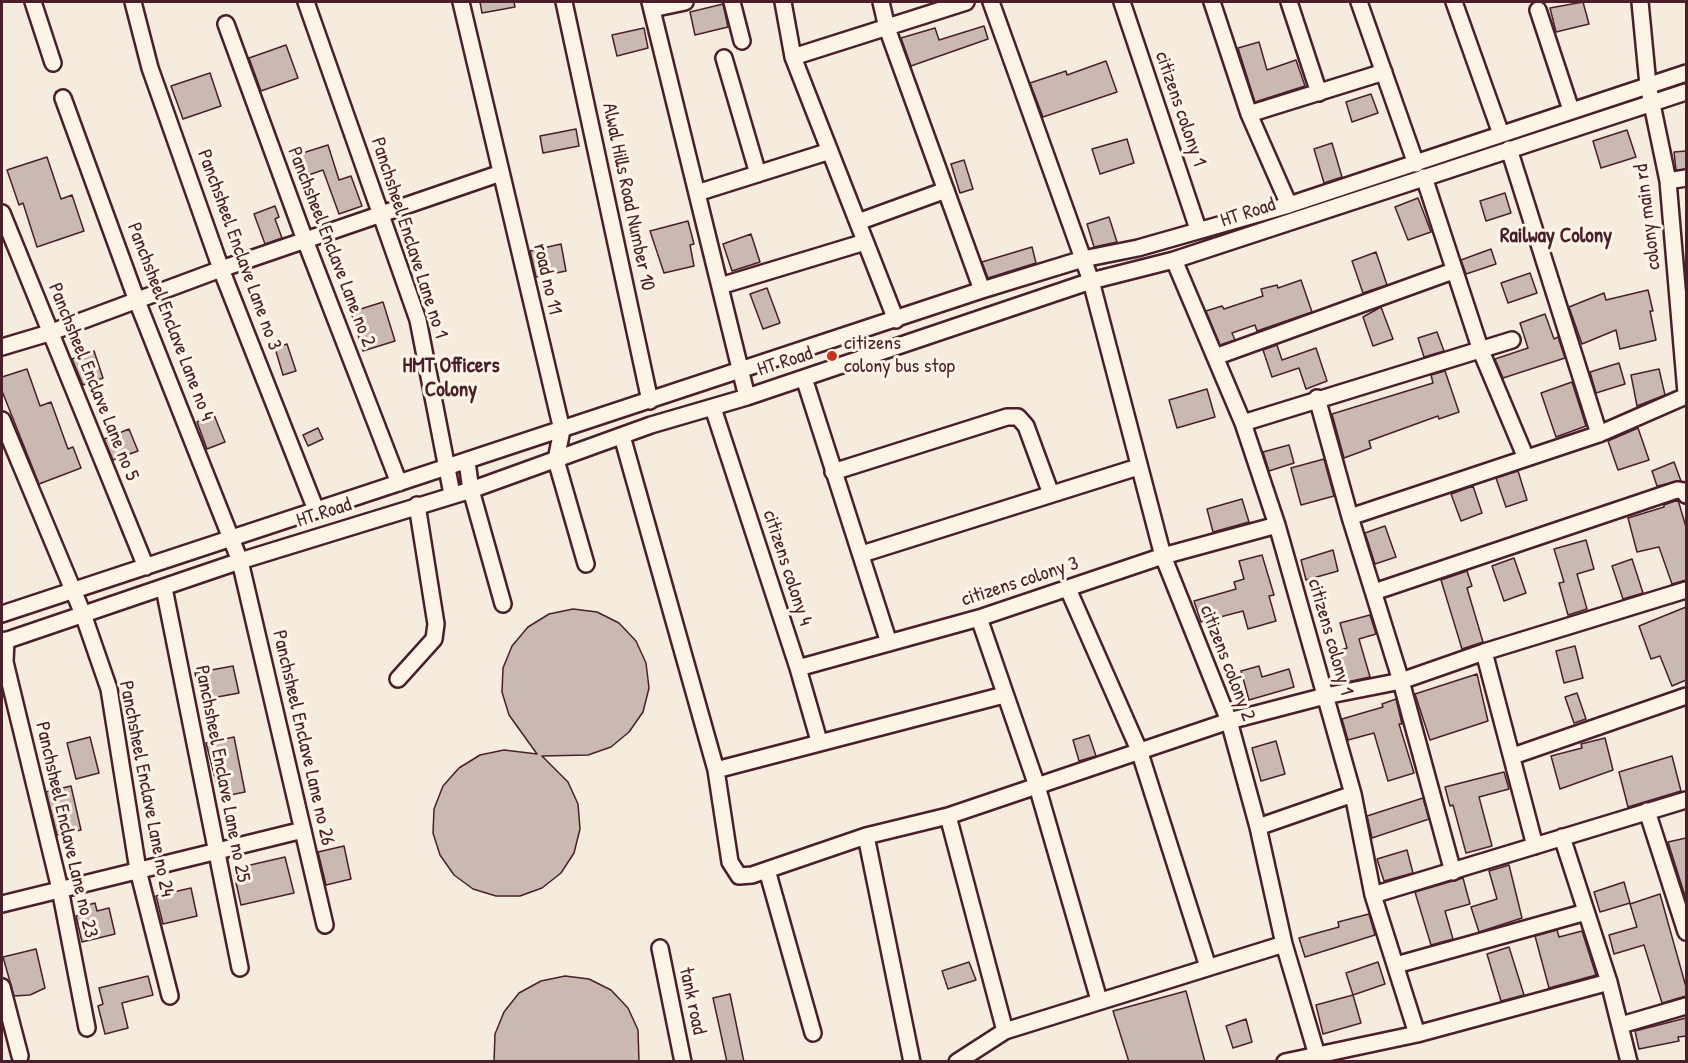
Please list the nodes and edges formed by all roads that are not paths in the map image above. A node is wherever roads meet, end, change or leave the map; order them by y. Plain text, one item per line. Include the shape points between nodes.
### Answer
1 (33, 2) edge
2 (133, 2) edge
3 (306, 2) edge
4 (461, 2) edge
5 (564, 2) edge
6 (685, 2) edge
7 (732, 2) edge
8 (783, 2) edge
9 (881, 2) edge
10 (966, 2) edge
11 (991, 2) edge
12 (1122, 2) edge
13 (1212, 2) edge
14 (1288, 2) edge
15 (1359, 2) edge
16 (1454, 2) edge
17 (1640, 2) edge
18 (651, 5) edge
19 (1538, 9) dead end
20 (226, 24) dead end
21 (886, 28) junction
22 (742, 41) dead end
23 (793, 57) junction
24 (724, 58) dead end
25 (53, 63) dead end
26 (1384, 72) junction
27 (1686, 73) edge
28 (1648, 85) junction
29 (1686, 92) edge
30 (1319, 93) junction
31 (63, 98) dead end
32 (1651, 103) junction
33 (1571, 110) junction
34 (1249, 114) junction
35 (1501, 134) junction
36 (1509, 149) junction
37 (830, 151) junction
38 (1420, 170) junction
39 (501, 173) junction
40 (758, 174) junction
41 (1686, 178) edge
42 (1668, 181) junction
43 (946, 190) junction
44 (697, 193) junction
45 (1289, 205) junction
46 (2, 213) edge
47 (381, 215) junction
48 (858, 222) junction
49 (1198, 229) junction
50 (305, 240) junction
51 (866, 242) junction
52 (1083, 259) junction
53 (1174, 260) junction
54 (221, 269) junction
55 (1453, 271) junction
56 (1090, 281) junction
57 (720, 286) junction
58 (982, 290) junction
59 (137, 301) junction
60 (896, 320) junction
61 (49, 333) junction
62 (1512, 340) dead end
63 (2, 348) edge
64 (1481, 351) junction
65 (1215, 357) junction
66 (741, 371) junction
67 (804, 378) junction
68 (1686, 395) edge
69 (747, 397) junction
70 (1317, 398) junction
71 (650, 401) junction
72 (713, 408) junction
73 (2, 420) edge
74 (1243, 423) junction
75 (562, 430) junction
76 (1599, 434) junction
77 (622, 436) junction
78 (1526, 458) junction
79 (556, 460) junction
80 (467, 462) junction
81 (1138, 467) junction
82 (446, 468) junction
83 (833, 472) junction
84 (399, 483) junction
85 (471, 490) junction
86 (452, 494) junction
87 (1051, 494) junction
88 (1686, 495) edge
89 (417, 506) junction
90 (316, 510) junction
91 (1350, 517) junction
92 (1277, 525) junction
93 (232, 537) junction
94 (862, 554) junction
95 (1163, 556) junction
96 (240, 561) junction
97 (586, 564) dead end
98 (146, 567) junction
99 (164, 588) junction
100 (1068, 589) junction
101 (1686, 590) edge
102 (72, 592) junction
103 (1374, 592) junction
104 (503, 604) dead end
105 (2, 614) edge
106 (83, 614) junction
107 (978, 618) junction
108 (4, 641) edge
109 (889, 642) junction
110 (1484, 652) junction
111 (798, 668) junction
112 (398, 678) dead end
113 (1401, 681) junction
114 (1004, 695) junction
115 (1325, 696) junction
116 (1686, 696) edge
117 (1229, 721) junction
118 (819, 741) junction
119 (1139, 750) junction
120 (1513, 756) junction
121 (716, 770) junction
122 (1037, 786) junction
123 (1353, 794) junction
124 (1686, 800) edge
125 (1647, 812) junction
126 (948, 816) junction
127 (1258, 827) junction
128 (303, 830) junction
129 (866, 836) junction
130 (1562, 837) junction
131 (1535, 846) junction
132 (216, 851) junction
133 (138, 870) junction
134 (767, 870) junction
135 (1453, 872) junction
136 (60, 889) junction
137 (1373, 895) junction
138 (2, 904) edge
139 (1683, 905) edge
140 (1586, 912) junction
141 (325, 925) dead end
142 (1686, 932) edge
143 (1284, 944) junction
144 (660, 948) dead end
145 (1396, 965) junction
146 (1208, 967) junction
147 (240, 968) dead end
148 (1609, 982) junction
149 (2, 987) edge
150 (170, 996) dead end
151 (1099, 1000) junction
152 (1686, 1006) edge
153 (1621, 1024) junction
154 (87, 1028) dead end
155 (1005, 1031) junction
156 (813, 1033) dead end
157 (1417, 1034) junction
158 (20, 1056) dead end
159 (1318, 1058) edge
160 (683, 1062) edge
161 (912, 1062) edge
162 (957, 1062) edge
163 (1285, 1062) edge
164 (1629, 1062) edge

1 - 25 street
2 - 54 street, Panchsheel Enclave Lane no 3 via 150,68
3 - 47 street, Panchsheel Enclave Lane no 1
4 - 39 street, road no 11
5 - 71 street, Alwal Hills Road Number 10
6 - 18 street
7 - 22 street
8 - 23 street
9 - 21 street
10 - 21 street
11 - 52 street, citizens colony 2
12 - 49 street, citizens colony 1
13 - 34 street
14 - 30 street
15 - 26 street
16 - 35 street
17 - 28 street, colony main rd
18 - 44 street
19 - 33 street
20 - 50 street, Panchsheel Enclave Lane no 2
21 - 23 street
21 - 43 street
23 - 37 street
24 - 40 street
26 - 30 street
26 - 38 street
27 - 28 street, HT Road
28 - 32 street, colony main rd
28 - 33 street, HT Road
29 - 32 street, HT Road
30 - 34 street
31 - 59 street, Panchsheel Enclave Lane no 4
32 - 36 street, HT Road
32 - 42 street, colony main rd
33 - 35 street, HT Road
34 - 45 street
35 - 38 street, HT Road
36 - 38 street, HT Road
36 - 76 street
37 - 40 street
37 - 48 street
38 - 45 street, HT Road
38 - 53 street, HT Road
38 - 55 street
39 - 47 street
39 - 75 street, road no 11
40 - 44 street
41 - 42 street
42 - 68 street, colony main rd
43 - 48 street
43 - 58 street
44 - 57 street
45 - 49 street, HT Road
46 - 61 street, Panchsheel Enclave Lane no 5
47 - 50 street
47 - 82 street, Panchsheel Enclave Lane no 1 via 418,320
48 - 51 street
49 - 52 street, HT Road via 1138,248
50 - 54 street
50 - 84 street, Panchsheel Enclave Lane no 2
51 - 57 street
51 - 60 street
52 - 56 street, citizens colony 2
52 - 58 street, HT Road
53 - 56 street, HT Road
53 - 65 street, citizens colony 1
54 - 59 street
54 - 90 street, Panchsheel Enclave Lane no 3
55 - 64 street
55 - 65 street
56 - 67 street, HT Road
56 - 81 street, citizens colony 2
57 - 66 street
58 - 60 street, HT Road
59 - 61 street
59 - 93 street, Panchsheel Enclave Lane no 4
60 - 66 street, HT Road
61 - 63 street
61 - 98 street, Panchsheel Enclave Lane no 5
62 - 64 street
64 - 70 street
64 - 78 street
65 - 74 street, citizens colony 1
66 - 69 street
66 - 71 street, HT Road
67 - 69 street, HT Road
67 - 83 street
68 - 76 street
69 - 72 street, HT Road
70 - 74 street
70 - 91 street
71 - 75 street, HT Road
72 - 77 street, HT Road
72 - 111 street, citizens colony 4
73 - 102 street, Panchsheel Enclave Lane no 24
74 - 92 street, citizens colony 1
75 - 79 street, road no 11
75 - 80 street, HT Road
76 - 78 street
77 - 79 street, HT Road
77 - 121 street
78 - 91 street
79 - 85 street, HT Road
79 - 97 street, road no 11
80 - 82 street, HT Road
80 - 85 street
81 - 87 street
81 - 95 street, citizens colony 2
82 - 84 street, HT Road
82 - 86 street, Panchsheel Enclave Lane no 1
83 - 87 street via 1007,417 1018,417 1026,426
83 - 94 street
84 - 90 street, HT Road
85 - 86 street, HT Road
85 - 104 street
86 - 89 street, HT Road
87 - 94 street
88 - 103 street via 1677,490
89 - 96 street, HT Road
89 - 112 street via 437,615 434,639
90 - 93 street, HT Road
91 - 103 street
92 - 95 street, citizens colony 3
92 - 115 street, citizens colony 1
93 - 96 street, Panchsheel Enclave Lane no 4
93 - 98 street, HT Road
94 - 109 street
95 - 100 street, citizens colony 3
95 - 117 street, citizens colony 2
96 - 99 street, HT Road
96 - 128 street, Panchsheel Enclave Lane no 26
98 - 102 street, HT Road
99 - 106 street, HT Road
99 - 132 street, Panchsheel Enclave Lane no 25
100 - 107 street, citizens colony 3
100 - 119 street
101 - 110 street
102 - 105 street, HT Road
102 - 106 street, Panchsheel Enclave Lane no 24
103 - 113 street
106 - 108 street, HT Road
106 - 133 street, Panchsheel Enclave Lane no 24 via 109,689
107 - 109 street, citizens colony 3
107 - 114 street
108 - 136 street, Panchsheel Enclave Lane no 23 via 5,662
109 - 111 street, citizens colony 3
110 - 113 street
110 - 120 street
111 - 118 street, citizens colony 4
113 - 115 street
113 - 135 street
114 - 118 street
114 - 122 street
115 - 117 street
115 - 123 street, citizens colony 1
116 - 120 street
117 - 119 street
117 - 127 street, citizens colony 2
118 - 121 street
119 - 122 street
119 - 146 street
120 - 131 street
121 - 134 street via 730,862 739,876
122 - 126 street
122 - 151 street
123 - 127 street
123 - 137 street, citizens colony 1
124 - 125 street
125 - 130 street
125 - 139 street
126 - 129 street
126 - 155 street
127 - 143 street, citizens colony 2
128 - 132 street
128 - 141 street, Panchsheel Enclave Lane no 26
129 - 134 street
129 - 161 street
130 - 131 street
130 - 140 street
131 - 135 street
132 - 133 street
132 - 147 street, Panchsheel Enclave Lane no 25
133 - 136 street
133 - 150 street, Panchsheel Enclave Lane no 24
134 - 156 street
135 - 137 street
136 - 138 street
136 - 154 street, Panchsheel Enclave Lane no 23
137 - 145 street, citizens colony 1
139 - 142 street
140 - 145 street
140 - 148 street
143 - 146 street
143 - 159 street, citizens colony 2
144 - 160 street, tank road
145 - 157 street, citizens colony 1
146 - 151 street
148 - 153 street
148 - 157 street
149 - 158 street
151 - 155 street
152 - 153 street
153 - 164 street
155 - 162 street
157 - 159 street
159 - 163 street

